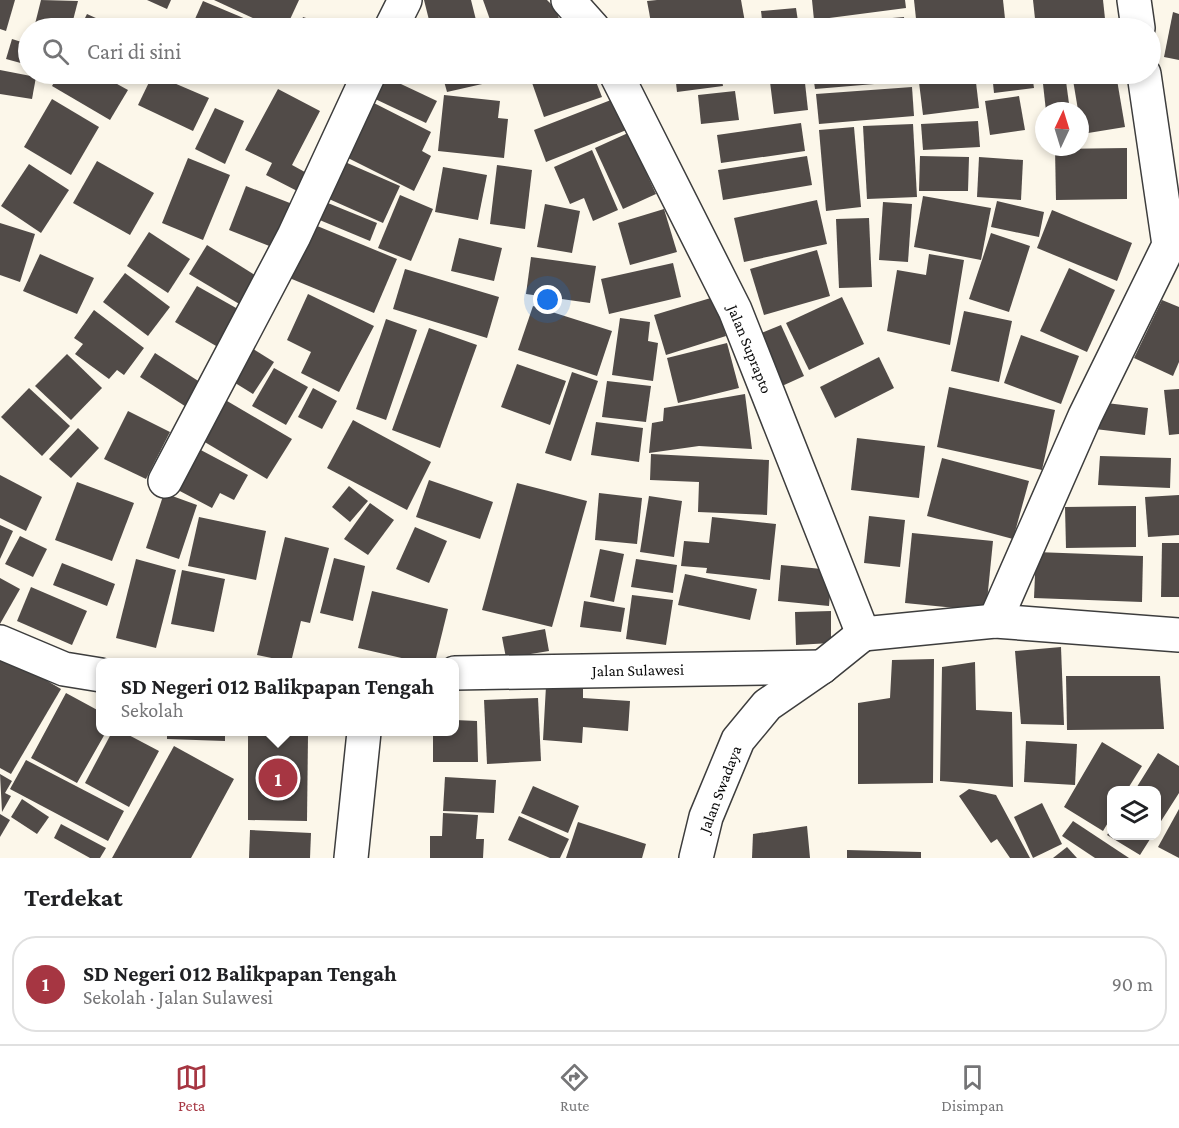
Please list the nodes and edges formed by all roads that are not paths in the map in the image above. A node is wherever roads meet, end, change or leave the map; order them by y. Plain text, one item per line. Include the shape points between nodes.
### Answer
1 (405, 0) edge
2 (568, 0) edge
3 (1134, 0) edge
4 (396, 18) edge
5 (584, 18) edge
6 (1137, 18) edge
7 (364, 84) edge
8 (621, 84) edge
9 (1146, 84) edge
10 (1174, 243) edge
11 (165, 481) dead end
12 (995, 621) junction
13 (863, 633) junction
14 (1179, 634) edge
15 (0, 642) edge
16 (822, 667) junction
17 (459, 673) edge
18 (96, 674) edge
19 (364, 736) edge
20 (351, 858) edge
21 (696, 858) edge

1 - 4 street
2 - 5 street
3 - 6 street
7 - 11 street via 294,236
8 - 13 street, Jalan Suprapto via 735,310
9 - 10 street
10 - 12 street via 1085,416
12 - 13 street
12 - 14 street
13 - 16 street, Jalan Swadaya
15 - 18 street via 64,669
16 - 17 street, Jalan Sulawesi
16 - 21 street, Jalan Swadaya via 766,705 738,740 706,817
19 - 20 street

